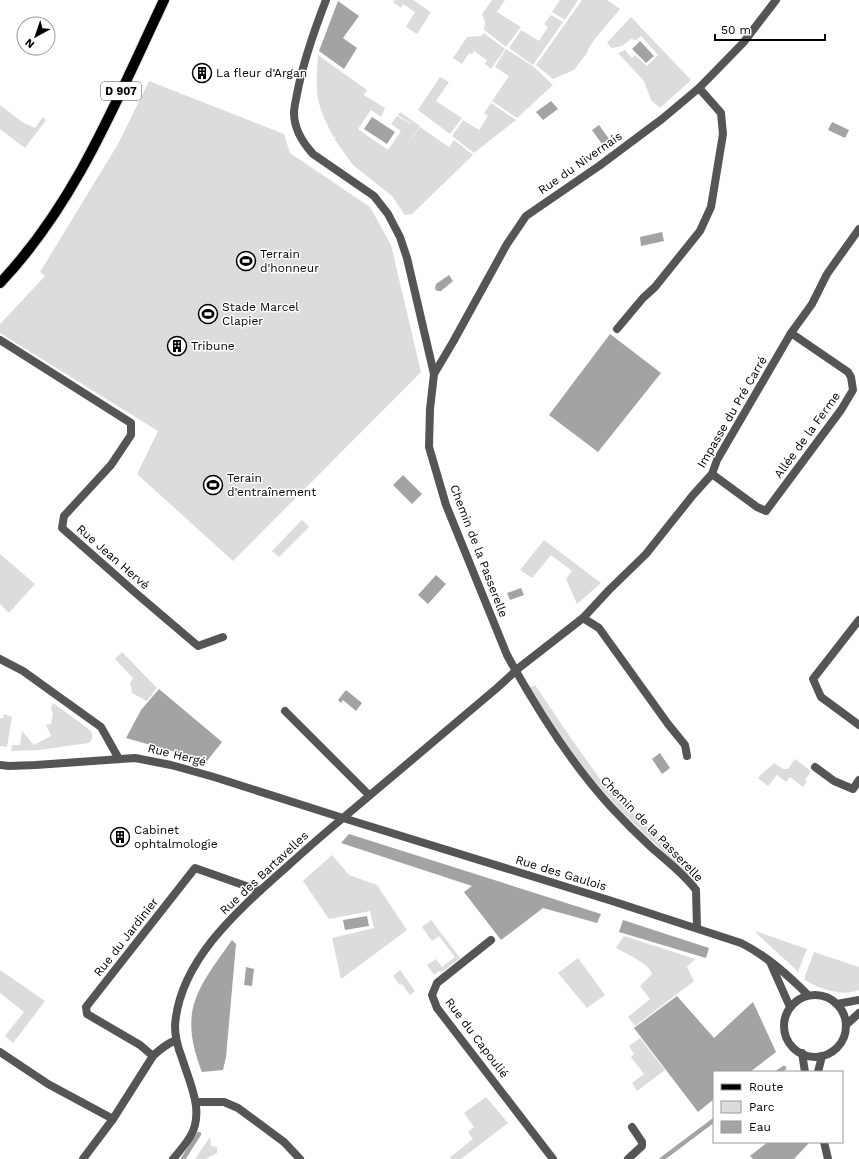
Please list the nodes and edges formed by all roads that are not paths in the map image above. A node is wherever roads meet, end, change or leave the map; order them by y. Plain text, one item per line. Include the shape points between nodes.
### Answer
1 (164, 0) edge
2 (326, 0) edge
3 (776, 0) edge
4 (700, 88) junction
5 (859, 229) edge
6 (0, 283) edge
7 (617, 329) dead end
8 (790, 333) junction
9 (0, 340) edge
10 (434, 374) junction
11 (712, 474) junction
12 (583, 618) junction
13 (859, 620) edge
14 (223, 637) dead end
15 (0, 659) edge
16 (516, 671) junction
17 (285, 711) dead end
18 (859, 725) edge
19 (687, 756) dead end
20 (119, 759) junction
21 (0, 765) edge
22 (815, 767) dead end
23 (859, 780) edge
24 (369, 795) junction
25 (343, 818) junction
26 (260, 891) junction
27 (697, 928) junction
28 (491, 940) dead end
29 (768, 960) junction
30 (808, 995) junction
31 (859, 1000) edge
32 (837, 1004) junction
33 (790, 1007) junction
34 (859, 1013) edge
35 (846, 1025) junction
36 (176, 1040) junction
37 (0, 1052) edge
38 (802, 1053) junction
39 (154, 1056) junction
40 (822, 1056) junction
41 (805, 1071) edge
42 (818, 1071) edge
43 (196, 1102) junction
44 (113, 1119) junction
45 (632, 1127) dead end
46 (824, 1143) edge
47 (84, 1159) edge
48 (173, 1159) edge
49 (300, 1159) edge
50 (553, 1159) edge
51 (628, 1159) edge
52 (828, 1159) edge

1 - 6 main road, D 907 via 75,182 44,231
2 - 10 street, Chemin de la Passerelle via 299,86 294,113 299,136 313,154 374,196 388,214 407,258
3 - 4 street, Rue du Nivernais via 743,43
4 - 7 street via 721,113 723,134 711,207 700,231
4 - 10 street, Rue du Nivernais via 630,143 526,216 507,244
5 - 8 street, Impasse du Pré Carré via 827,274 812,304
8 - 11 street, Impasse du Pré Carré via 717,460
8 - 11 street, Allée de la Ferme via 848,372 853,390 766,511
9 - 14 street, Rue Jean Hervé via 131,424 131,435 111,465 64,516 62,528 198,646
10 - 16 street, Chemin de la Passerelle via 429,447 446,505 507,655
11 - 12 street, Impasse du Pré Carré via 646,554
12 - 16 street, Impasse du Pré Carré
12 - 19 street via 599,628 685,745
13 - 18 street via 813,679 820,697
15 - 20 street via 23,671 101,727
16 - 24 street, Rue des Bartavelles
16 - 27 street, Chemin de la Passerelle via 566,750 598,792 696,890
17 - 24 street
20 - 21 street, Rue Hergé
20 - 25 street, Rue Hergé via 135,758 171,765
22 - 23 street via 834,781 853,789
24 - 25 street, Rue des Bartavelles
25 - 26 street, Rue des Bartavelles
25 - 27 street, Rue des Gaulois
26 - 36 street, Rue des Bartavelles via 229,920 190,973 177,1009
26 - 39 street, Rue du Jardinier via 195,868 86,1007 87,1014
27 - 29 street, Rue des Gaulois via 741,943
28 - 50 street, Rue du Capoulié via 437,983 432,995 437,1008
29 - 30 street
29 - 33 street
30 - 32 street via 828,998
30 - 33 street
31 - 32 street
32 - 35 street via 842,1010
33 - 38 street via 784,1027 793,1047
34 - 35 street
35 - 40 street via 839,1045
36 - 39 street via 158,1050
36 - 43 street, Rue des Bartavelles
37 - 44 street via 48,1084
38 - 40 street
38 - 41 street
39 - 44 street
40 - 42 street
43 - 48 street, Rue des Bartavelles via 195,1125
43 - 49 street via 224,1102 238,1108 284,1142
44 - 47 street
45 - 51 street via 642,1146
46 - 52 street

